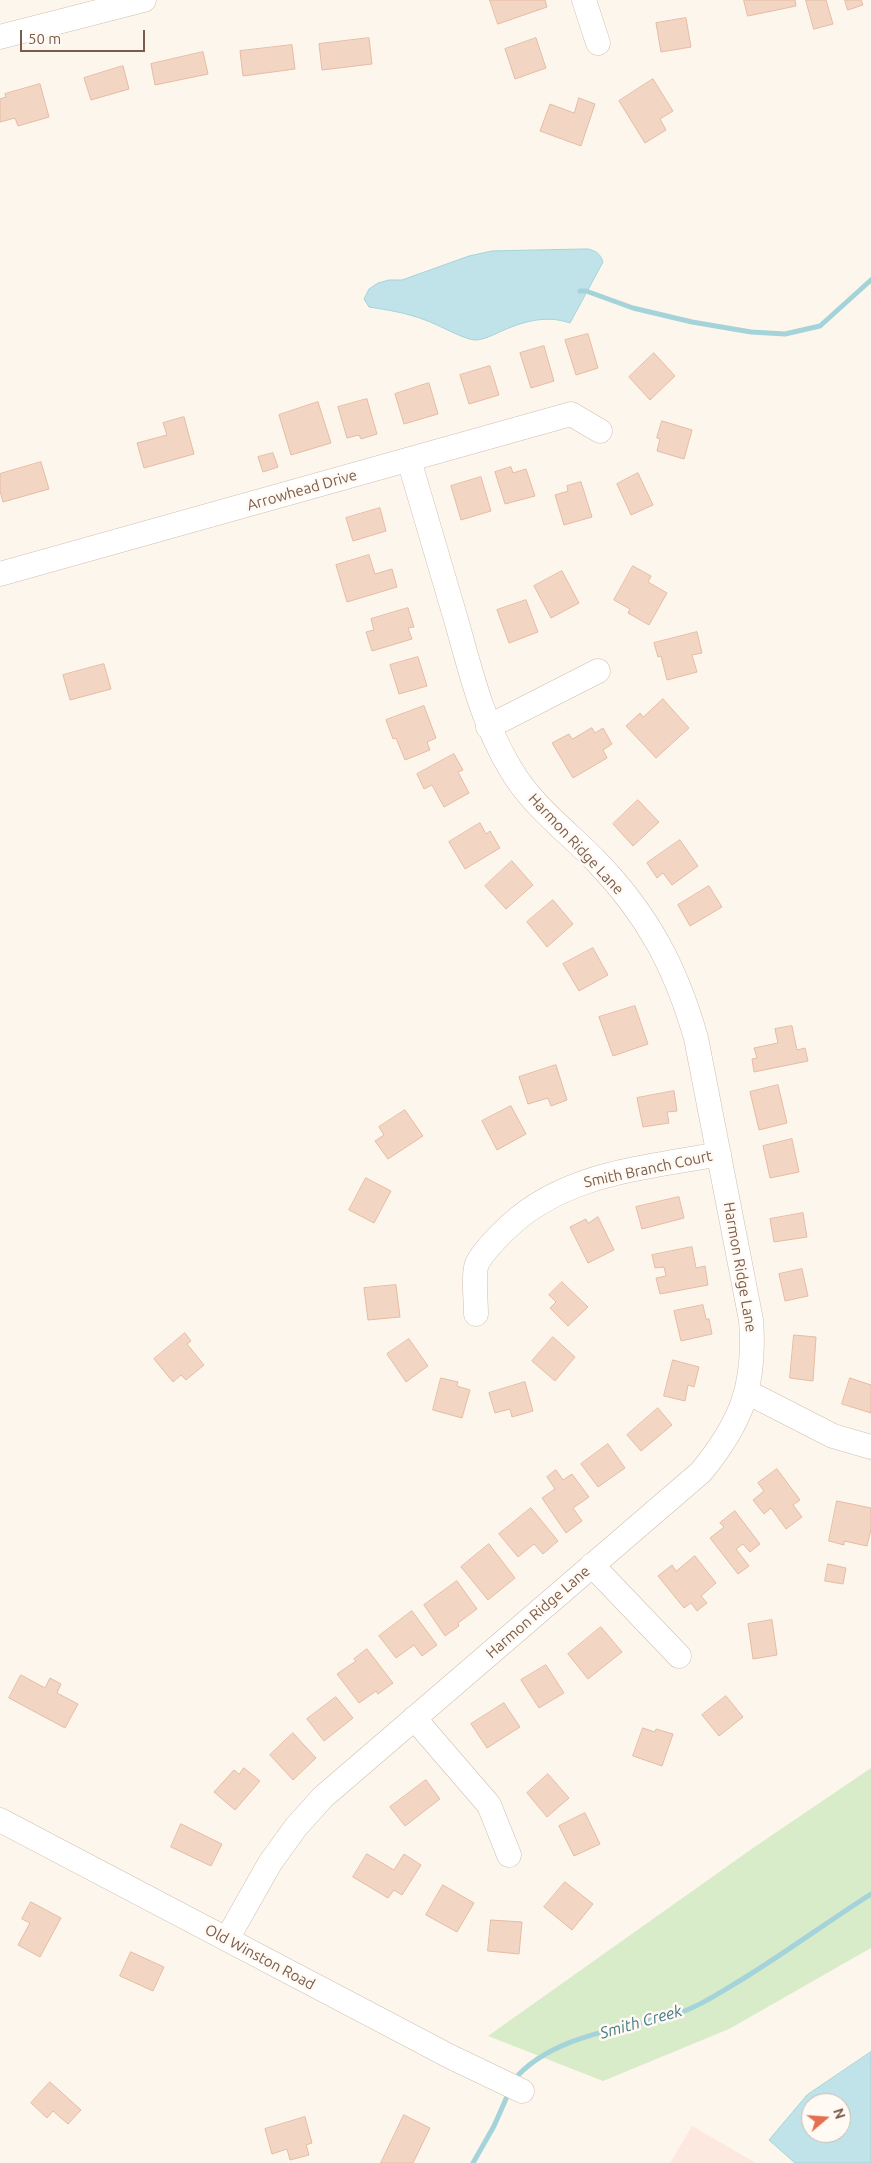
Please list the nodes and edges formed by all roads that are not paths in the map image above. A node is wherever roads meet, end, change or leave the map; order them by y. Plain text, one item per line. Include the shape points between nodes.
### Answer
1 (144, 0) edge
2 (584, 0) edge
3 (0, 37) edge
4 (598, 43) dead end
5 (600, 431) dead end
6 (409, 460) junction
7 (0, 574) edge
8 (598, 671) dead end
9 (488, 727) junction
10 (719, 1154) junction
11 (476, 1314) dead end
12 (747, 1392) junction
13 (871, 1447) edge
14 (592, 1565) junction
15 (679, 1656) dead end
16 (414, 1718) junction
17 (0, 1820) edge
18 (509, 1855) dead end
19 (227, 1940) junction
20 (513, 2087) dead end

1 - 3 street
2 - 4 street
5 - 6 street, Arrowhead Drive via 571,414
6 - 7 street, Arrowhead Drive
6 - 9 street, Harmon Ridge Lane
8 - 9 street
9 - 10 street, Harmon Ridge Lane via 511,770 545,814 597,863 657,938 687,1005
10 - 11 street, Smith Branch Court via 592,1179 560,1190 533,1205 495,1239 476,1265
10 - 12 street, Harmon Ridge Lane via 751,1320 753,1349
12 - 13 street via 833,1436
12 - 14 street, Harmon Ridge Lane via 732,1428 701,1472
14 - 15 street
14 - 16 street, Harmon Ridge Lane
16 - 18 street via 489,1805
16 - 19 street, Harmon Ridge Lane via 323,1797 296,1827 270,1863
17 - 19 street, Old Winston Road
19 - 20 street, Old Winston Road

